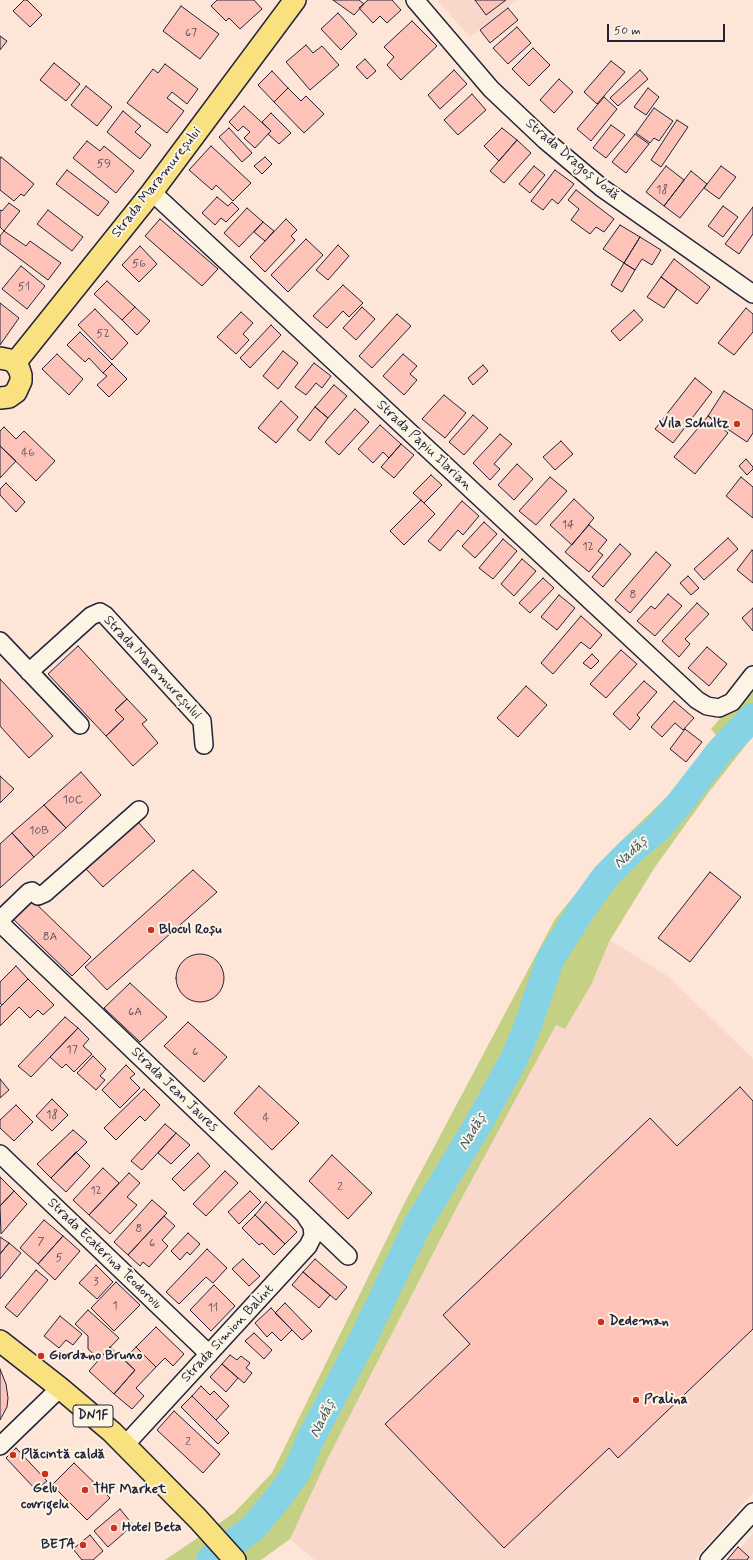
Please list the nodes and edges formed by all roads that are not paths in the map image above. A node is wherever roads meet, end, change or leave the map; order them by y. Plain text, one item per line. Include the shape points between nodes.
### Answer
1 (295, 0) edge
2 (415, 0) edge
3 (152, 192) junction
4 (753, 294) edge
5 (8, 361) edge
6 (0, 398) edge
7 (0, 641) edge
8 (29, 672) junction
9 (753, 675) edge
10 (80, 725) dead end
11 (204, 745) dead end
12 (139, 810) dead end
13 (0, 921) edge
14 (0, 1154) edge
15 (306, 1217) junction
16 (348, 1256) dead end
17 (0, 1341) edge
18 (209, 1354) junction
19 (60, 1388) junction
20 (125, 1445) junction
21 (0, 1446) edge
22 (753, 1512) edge
23 (235, 1560) edge
24 (709, 1560) edge

1 - 3 main road, Strada Maramureșului
2 - 4 street, Strada Dragoș Vodă via 491,89 544,140 602,188
3 - 5 main road, Strada Maramureșului
3 - 9 street, Strada Papiu Ilarian via 697,700 707,706 719,708 732,702
5 - 6 main road, Strada Maramureșului via 19,369 19,388 9,397
7 - 8 street
8 - 10 street
8 - 11 street, Strada Maramureșului via 91,616 100,612 202,721
12 - 13 street, Strada Jean Jaures via 45,893 38,896 32,891 29,892
13 - 15 street, Strada Jean Jaures
14 - 18 street, Strada Ecaterina Teodoroiu
15 - 16 street, Strada Jean Jaures
15 - 18 street, Strada Simion Balint via 312,1226 314,1236 308,1246
17 - 19 main road, DN1F
18 - 20 street, Strada Simion Balint
19 - 20 main road, DN1F
19 - 21 street
20 - 23 main road, DN1F
22 - 24 street

